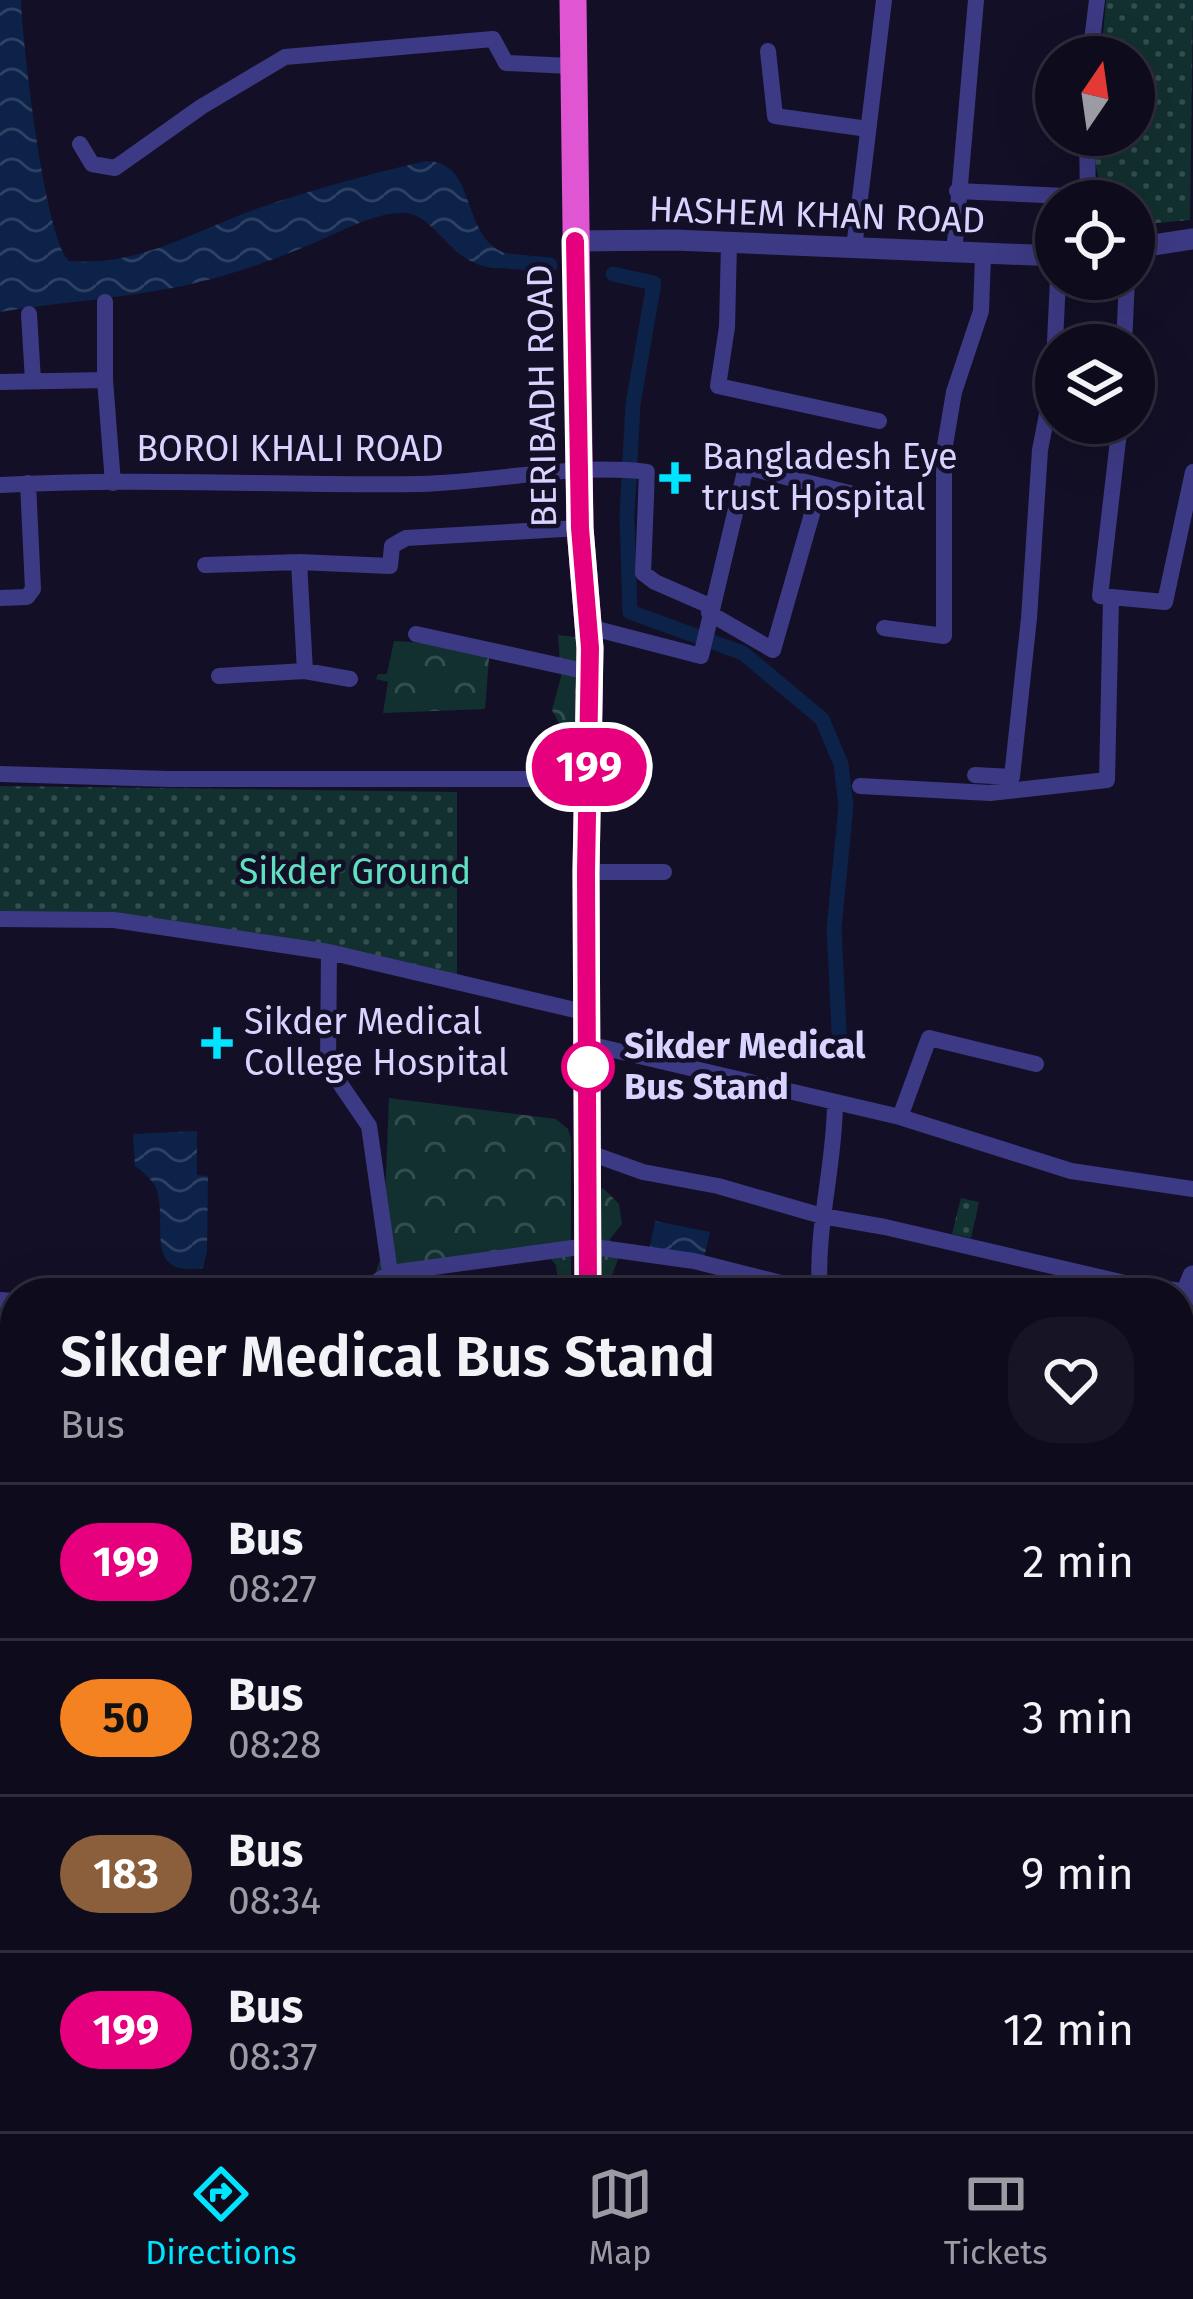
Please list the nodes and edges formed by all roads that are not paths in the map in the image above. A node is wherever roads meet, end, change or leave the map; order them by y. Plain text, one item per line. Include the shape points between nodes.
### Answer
1 (573, 0) edge
2 (884, 0) edge
3 (976, 0) edge
4 (1096, 0) edge
5 (1092, 36) edge
6 (768, 51) dead end
7 (571, 66) junction
8 (868, 129) junction
9 (80, 144) dead end
10 (957, 190) junction
11 (1035, 195) edge
12 (1193, 239) edge
13 (575, 241) junction
14 (729, 244) junction
15 (1155, 245) edge
16 (854, 248) junction
17 (955, 254) junction
18 (983, 256) junction
19 (1035, 256) edge
20 (1057, 300) edge
21 (105, 302) dead end
22 (29, 314) dead end
23 (105, 380) junction
24 (33, 381) junction
25 (0, 382) edge
26 (879, 421) dead end
27 (1118, 444) edge
28 (594, 470) junction
29 (1193, 472) edge
30 (28, 483) junction
31 (113, 483) junction
32 (0, 485) edge
33 (820, 485) junction
34 (857, 495) dead end
35 (580, 528) junction
36 (299, 562) junction
37 (205, 565) dead end
38 (1111, 597) junction
39 (0, 598) edge
40 (710, 616) junction
41 (589, 627) junction
42 (884, 628) dead end
43 (416, 634) dead end
44 (305, 671) junction
45 (591, 672) junction
46 (218, 676) dead end
47 (350, 679) dead end
48 (0, 774) edge
49 (975, 775) dead end
50 (592, 779) junction
51 (860, 786) dead end
52 (586, 872) junction
53 (664, 872) dead end
54 (0, 919) edge
55 (329, 952) junction
56 (588, 1013) junction
57 (588, 1044) junction
58 (1036, 1064) dead end
59 (836, 1102) junction
60 (900, 1117) junction
61 (587, 1152) junction
62 (1193, 1190) edge
63 (822, 1216) junction
64 (587, 1246) junction
65 (1066, 1270) junction
66 (390, 1273) junction
67 (382, 1278) edge
68 (588, 1278) edge
69 (761, 1278) edge
70 (819, 1278) edge
71 (1064, 1278) edge
72 (1108, 1278) edge

1 - 7 highway, BERIBADH ROAD
2 - 8 street
3 - 10 street
4 - 5 street
6 - 8 street via 775,116
7 - 9 street via 506,63 494,39 285,57 115,168 92,164
7 - 13 highway, BERIBADH ROAD
8 - 16 street
10 - 11 street
10 - 17 street
12 - 15 street
13 - 14 street, HASHEM KHAN ROAD
13 - 28 highway, BERIBADH ROAD
14 - 16 street, HASHEM KHAN ROAD
14 - 26 street via 718,386
16 - 17 street, HASHEM KHAN ROAD
17 - 18 street, HASHEM KHAN ROAD
18 - 19 street, HASHEM KHAN ROAD
18 - 42 street via 981,311 944,451 944,637
20 - 49 street via 1012,777
21 - 23 street
22 - 24 street
23 - 24 street
23 - 31 street
24 - 25 street
27 - 38 street via 1100,596
28 - 31 street, BOROI KHALI ROAD via 423,484
28 - 35 highway, BERIBADH ROAD
28 - 40 street, BOROI KHALI ROAD via 647,472 643,574
29 - 38 street via 1166,602
30 - 31 street, BOROI KHALI ROAD
30 - 32 street, BOROI KHALI ROAD
30 - 39 street via 33,589 27,597
33 - 34 street
33 - 40 street via 746,467
33 - 40 street via 773,650
35 - 36 street via 406,538 392,546 391,566
35 - 41 highway, BERIBADH ROAD
36 - 37 street
36 - 44 street
38 - 51 street via 1107,780 990,794
40 - 41 street via 701,656
41 - 45 highway, BERIBADH ROAD
43 - 45 street
44 - 46 street
44 - 47 street
45 - 50 highway, BERIBADH ROAD
48 - 50 street
50 - 52 highway, BERIBADH ROAD
52 - 53 street
52 - 56 highway, BERIBADH ROAD
54 - 55 street via 114,920
55 - 56 street
55 - 66 street via 328,1066 369,1126
56 - 57 highway, BERIBADH ROAD
57 - 59 street
57 - 61 highway, BERIBADH ROAD
58 - 60 street via 928,1038
59 - 60 street
59 - 63 street
60 - 62 street via 1071,1171
61 - 63 street
61 - 64 highway, BERIBADH ROAD
63 - 65 street
63 - 70 street
64 - 66 street
64 - 68 highway, BERIBADH ROAD
64 - 69 street
65 - 71 street
65 - 72 street
66 - 67 street

